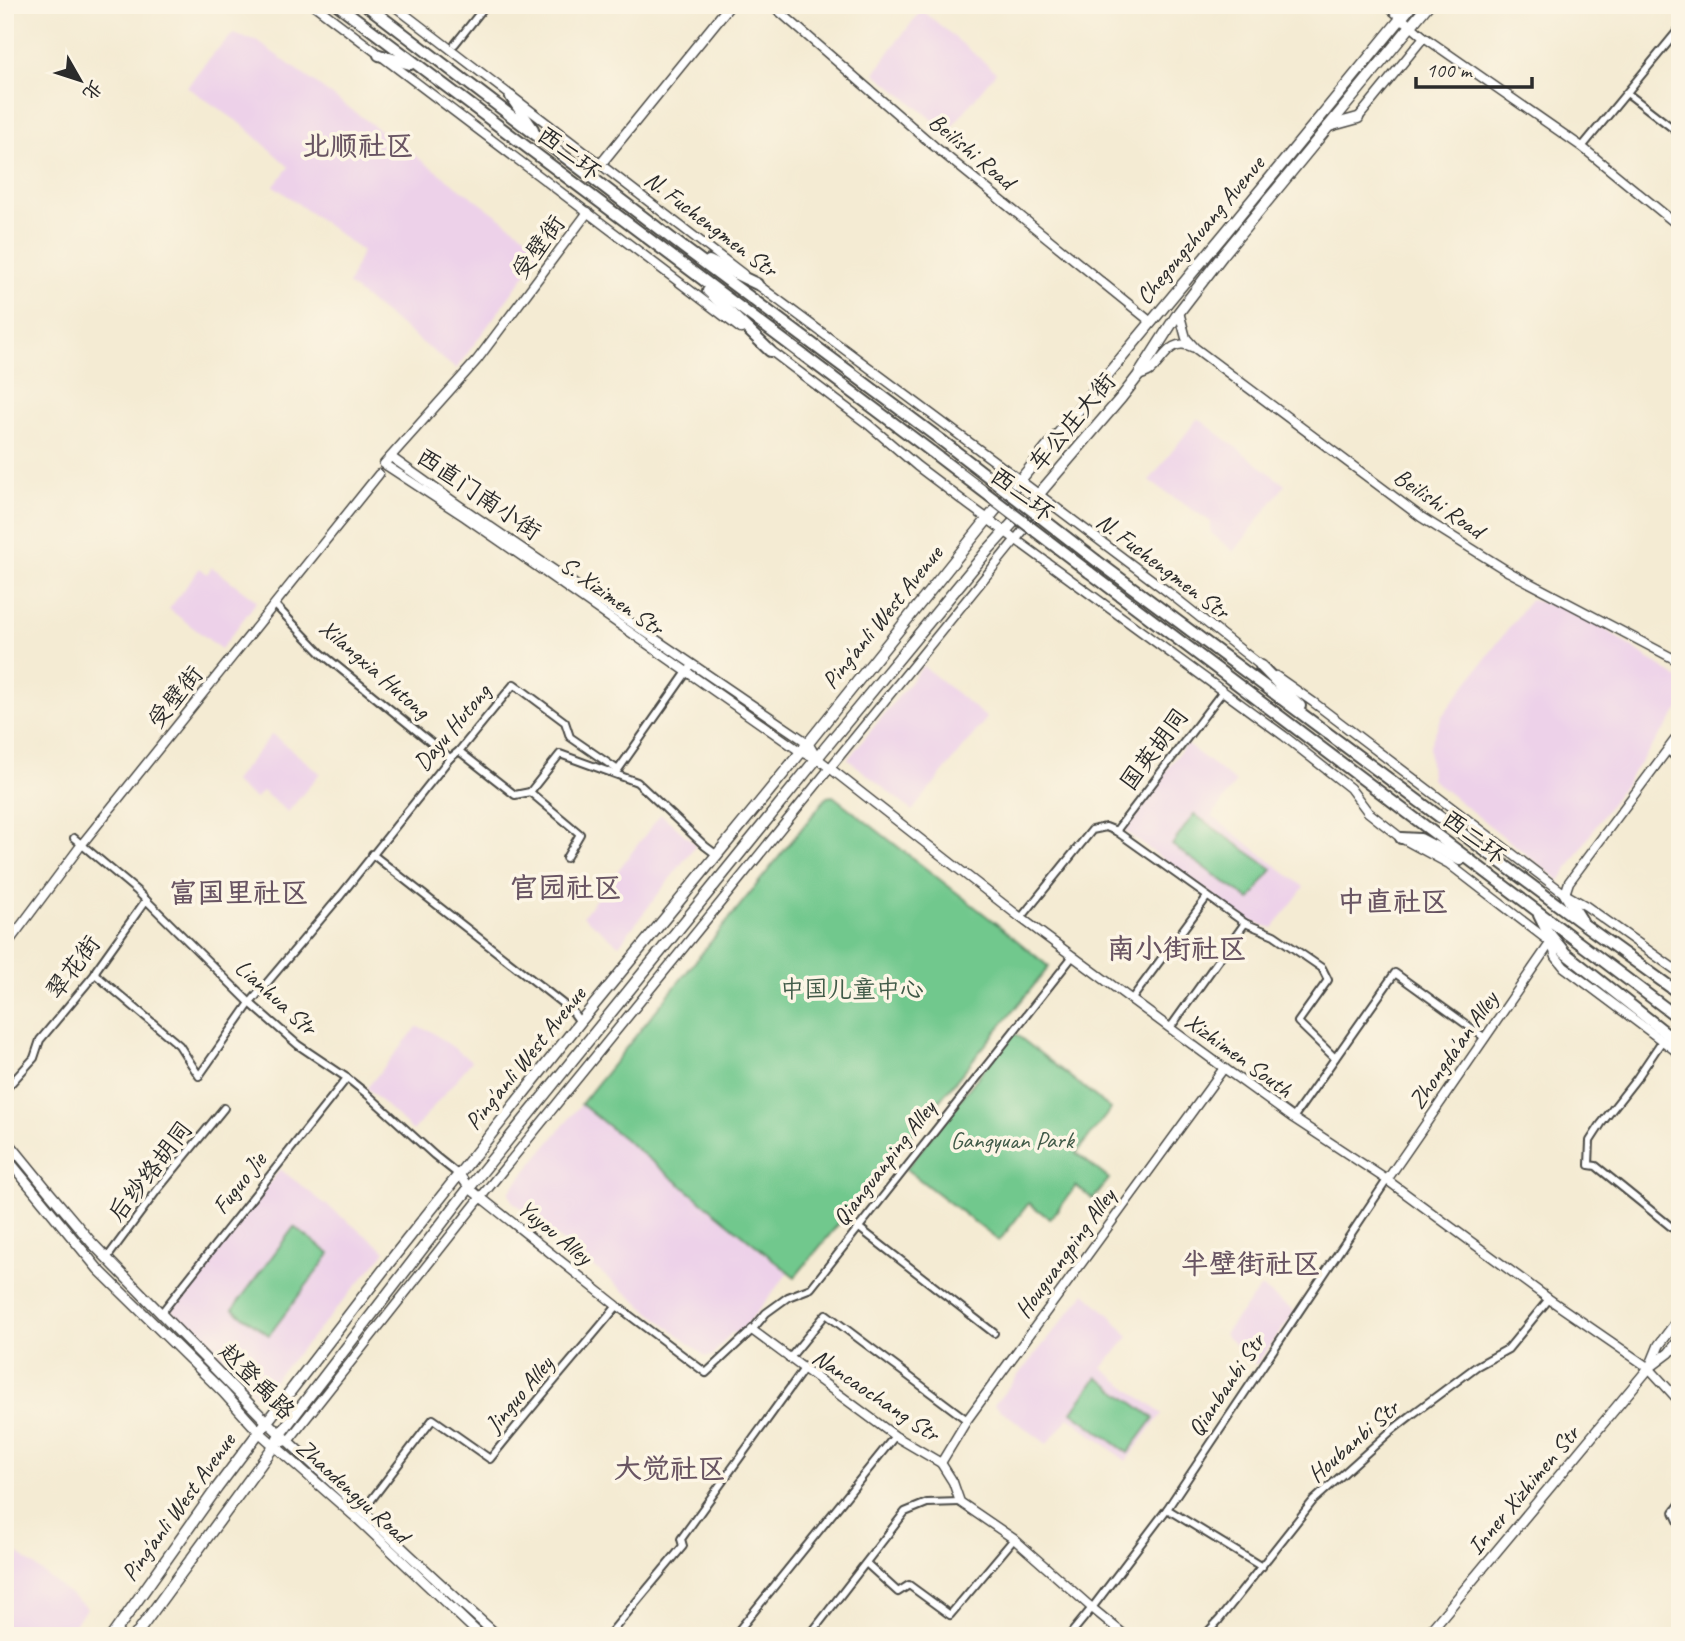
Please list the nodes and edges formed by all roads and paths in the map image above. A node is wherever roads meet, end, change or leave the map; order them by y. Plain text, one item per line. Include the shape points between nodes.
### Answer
1 (314, 5) edge
2 (338, 5) edge
3 (366, 5) edge
4 (393, 5) edge
5 (486, 5) edge
6 (730, 5) edge
7 (772, 5) edge
8 (1412, 5) edge
9 (1428, 5) edge
10 (1388, 6) edge
11 (1401, 18) junction
12 (1411, 26) junction
13 (1680, 28) edge
14 (1424, 37) junction
15 (455, 44) dead end
16 (379, 55) junction
17 (417, 66) junction
18 (1626, 93) junction
19 (511, 97) junction
20 (1358, 118) joint
21 (1329, 126) junction
22 (1680, 134) edge
23 (538, 137) junction
24 (1582, 147) junction
25 (600, 165) junction
26 (588, 212) junction
27 (1680, 228) edge
28 (684, 248) junction
29 (676, 260) junction
30 (757, 284) junction
31 (1179, 312) junction
32 (1151, 322) junction
33 (1195, 348) junction
34 (770, 351) junction
35 (1138, 376) junction
36 (391, 457) junction
37 (384, 464) joint
38 (379, 474) dead end
39 (1020, 481) junction
40 (1042, 498) junction
41 (988, 520) junction
42 (1005, 531) junction
43 (1016, 539) junction
44 (277, 607) dead end
45 (1680, 662) edge
46 (692, 664) junction
47 (1262, 666) junction
48 (687, 673) junction
49 (1223, 691) junction
50 (1324, 731) junction
51 (1680, 733) edge
52 (808, 743) junction
53 (1667, 750) junction
54 (460, 751) junction
55 (801, 752) junction
56 (450, 758) junction
57 (817, 758) junction
58 (1680, 761) edge
59 (829, 768) junction
60 (530, 792) junction
61 (1116, 831) junction
62 (1401, 838) junction
63 (78, 841) junction
64 (372, 854) junction
65 (717, 855) junction
66 (566, 858) dead end
67 (1481, 867) junction
68 (1565, 894) junction
69 (1207, 897) junction
70 (146, 900) junction
71 (1533, 907) junction
72 (1021, 918) junction
73 (1245, 923) junction
74 (1586, 926) junction
75 (1550, 938) junction
76 (5, 947) edge
77 (1073, 956) junction
78 (95, 974) junction
79 (1680, 974) edge
80 (1680, 994) edge
81 (1131, 1000) junction
82 (250, 1003) junction
83 (1680, 1019) edge
84 (580, 1022) junction
85 (1170, 1028) junction
86 (1485, 1038) junction
87 (1662, 1041) junction
88 (1680, 1044) edge
89 (1680, 1054) edge
90 (1335, 1058) junction
91 (1224, 1068) junction
92 (347, 1078) junction
93 (5, 1090) edge
94 (224, 1108) dead end
95 (1293, 1118) junction
96 (5, 1138) edge
97 (5, 1156) edge
98 (460, 1175) junction
99 (1387, 1180) junction
100 (469, 1188) junction
101 (481, 1198) junction
102 (858, 1227) junction
103 (1680, 1234) edge
104 (107, 1258) junction
105 (1549, 1299) junction
106 (617, 1306) junction
107 (162, 1312) junction
108 (1680, 1317) edge
109 (752, 1331) junction
110 (994, 1334) dead end
111 (1680, 1339) edge
112 (789, 1359) junction
113 (1650, 1368) junction
114 (803, 1370) junction
115 (1680, 1402) edge
116 (967, 1420) junction
117 (267, 1422) junction
118 (259, 1432) junction
119 (895, 1436) junction
120 (284, 1437) junction
121 (274, 1446) junction
122 (941, 1462) junction
123 (960, 1502) junction
124 (1680, 1504) edge
125 (1167, 1509) junction
126 (362, 1512) junction
127 (1680, 1525) edge
128 (1014, 1539) junction
129 (866, 1563) junction
130 (1262, 1567) junction
131 (1092, 1608) junction
132 (736, 1633) edge
133 (112, 1636) edge
134 (135, 1636) edge
135 (481, 1636) edge
136 (498, 1636) edge
137 (608, 1636) edge
138 (746, 1636) edge
139 (809, 1636) edge
140 (1069, 1636) edge
141 (1126, 1636) edge
142 (1204, 1636) edge
143 (1426, 1636) edge

1 - 16 street
2 - 17 highway, 西二环
3 - 23 highway, 西二环
4 - 19 street, N. Fuchengmen Str
5 - 15 street
6 - 25 main road
7 - 32 street, Beilishi Road via 934,146
8 - 11 main road, Chegongzhuang Avenue
9 - 12 main road, Chegongzhuang Avenue
10 - 11 street
11 - 12 street
11 - 32 main road, Chegongzhuang Avenue
12 - 14 street
12 - 21 main road, Chegongzhuang Avenue
13 - 18 street
14 - 20 street
14 - 24 street
16 - 17 highway
16 - 26 street
17 - 29 highway, 西二环
18 - 22 street
18 - 24 street
19 - 23 highway
19 - 25 street, N. Fuchengmen Str
20 - 21 main road
21 - 31 main road, Chegongzhuang Avenue
23 - 28 highway, 西二环
24 - 27 street
25 - 30 street, N. Fuchengmen Str
26 - 34 street
26 - 36 street, 受壁街 via 477,360
28 - 30 highway
28 - 50 highway, 西二环, bridge
29 - 34 highway
29 - 67 highway, 西二环, bridge
30 - 39 street, N. Fuchengmen Str
31 - 33 street, Beilishi Road via 1186,338
31 - 35 main road, Chegongzhuang Avenue
32 - 39 main road, Chegongzhuang Avenue
33 - 35 street via 1177,344 1149,372
33 - 45 street, Beilishi Road via 1421,517 1509,572
34 - 41 street
35 - 40 main road, 车公庄大街
36 - 37 street, 受壁街
36 - 46 street, 西直门南小街
37 - 48 street, S. Xizimen Str
38 - 63 street, 受壁街
39 - 40 street, N. Fuchengmen Str
39 - 41 main road, Chegongzhuang Avenue
40 - 42 main road, 车公庄大街
40 - 43 street
40 - 47 street, N. Fuchengmen Str
41 - 42 street
41 - 52 main road, Ping'anli West Avenue
42 - 43 street
42 - 57 main road, Ping'anli West Avenue
43 - 49 street
43 - 59 street
44 - 56 street, Xilangxia Hutong via 321,653
46 - 48 street, Dayu Hutong
46 - 52 street, 西直门南小街
47 - 50 highway
47 - 68 street, N. Fuchengmen Str
48 - 54 street, Dayu Hutong via 618,770 570,737 565,722 514,684
48 - 55 street, S. Xizimen Str
49 - 61 street, 国英胡同
49 - 62 street via 1350,788 1368,812
50 - 74 highway, 西二环
51 - 53 street
52 - 55 main road, Ping'anli West Avenue
52 - 57 street, 西直门南小街
53 - 58 street
53 - 68 street via 1569,882
54 - 56 street, Dayu Hutong
54 - 60 street via 514,796
55 - 57 street, S. Xizimen Str
55 - 65 main road, Ping'anli West Avenue
56 - 64 street, Dayu Hutong
57 - 59 street, Xizhimen South
57 - 100 main road, Ping'anli West Avenue
59 - 72 street, Xizhimen South
59 - 101 street
60 - 65 street via 560,754 637,782
60 - 66 street via 580,834
61 - 69 street
61 - 72 street via 1106,827 1092,830
62 - 67 highway via 1420,839
62 - 75 street via 1449,864
63 - 70 street, Lianhua Str
63 - 76 street, 受壁街
64 - 82 street, Dayu Hutong
64 - 84 street via 572,1011
65 - 84 main road, Ping'anli West Avenue
67 - 71 highway, 西二环
68 - 74 highway
68 - 79 street, N. Fuchengmen Str
69 - 73 street
69 - 81 street
70 - 78 street, 翠花街
70 - 82 street, Lianhua Str
71 - 75 highway
71 - 83 highway, 西二环
72 - 77 street, Xizhimen South
73 - 85 street
73 - 90 street via 1274,935 1322,968 1328,980 1298,1022
74 - 80 highway, 西二环
75 - 86 street, Zhongda'an Alley
75 - 87 street via 1563,966
75 - 88 highway
77 - 81 street, Xizhimen South
77 - 102 street, Qianguanping Alley
78 - 82 street, Dayu Hutong via 179,1045 199,1076
78 - 93 street, 翠花街
81 - 85 street, Xizhimen South
82 - 92 street, Lianhua Str via 298,1045
84 - 98 main road, Ping'anli West Avenue
85 - 91 street, Xizhimen South
86 - 90 street via 1395,973
86 - 99 street, Zhongda'an Alley
87 - 89 street
87 - 103 street via 1590,1141 1589,1166 1596,1166
90 - 95 street
91 - 95 street, Xizhimen South
91 - 116 street, Houguangping Alley
92 - 98 street, Lianhua Str
92 - 107 street, Fuguo Jie
94 - 104 street, 后纱络胡同
95 - 99 street, Xizhimen South
96 - 104 main road, 赵登禹路
97 - 118 main road, Zhaodengyu Road via 98,1269
98 - 100 street, Yuyou Alley
98 - 117 main road, Ping'anli West Avenue
99 - 105 street, Xizhimen South
99 - 125 street, Qianbanbi Str
100 - 101 street, Yuyou Alley
100 - 120 main road, Ping'anli West Avenue
101 - 106 street, Yuyou Alley
101 - 120 street
102 - 109 street, Qianguanping Alley via 811,1288 766,1313
102 - 110 street
104 - 107 main road, 赵登禹路
105 - 113 street, Xizhimen South
105 - 130 street, Houbanbi Str via 1507,1349 1406,1419 1313,1501
106 - 109 street, Qianguanping Alley via 706,1373
106 - 126 street, Jinguo Alley via 490,1459 433,1419
107 - 117 main road, 赵登禹路
108 - 113 main road via 1659,1345
109 - 112 street, Nancaochang Str
111 - 113 main road
112 - 114 street, Nancaochang Str
112 - 116 street via 826,1314
113 - 115 street, Xizhimen South
113 - 143 main road, Inner Xizhimen Str
114 - 119 street, Nancaochang Str
114 - 137 street via 681,1539 683,1546
116 - 122 street, Houguangping Alley
117 - 118 main road, Ping'anli West Avenue
117 - 120 main road, 赵登禹路
118 - 121 main road, Zhaodengyu Road
118 - 133 main road, Ping'anli West Avenue
119 - 122 street, Nancaochang Str
119 - 132 street
120 - 121 main road, Ping'anli West Avenue
120 - 126 main road, 赵登禹路
121 - 134 main road, Ping'anli West Avenue
121 - 135 main road, Zhaodengyu Road
122 - 123 street, Nancaochang Str
123 - 128 street
123 - 129 street via 927,1503 905,1512
124 - 127 street via 1674,1511
125 - 130 street
125 - 131 street, Qianbanbi Str
126 - 136 main road, 赵登禹路
128 - 129 street via 950,1615 909,1585 898,1592
128 - 131 street
129 - 139 street
130 - 142 street, Houbanbi Str
131 - 140 street, Qianbanbi Str
131 - 141 street
132 - 138 street

